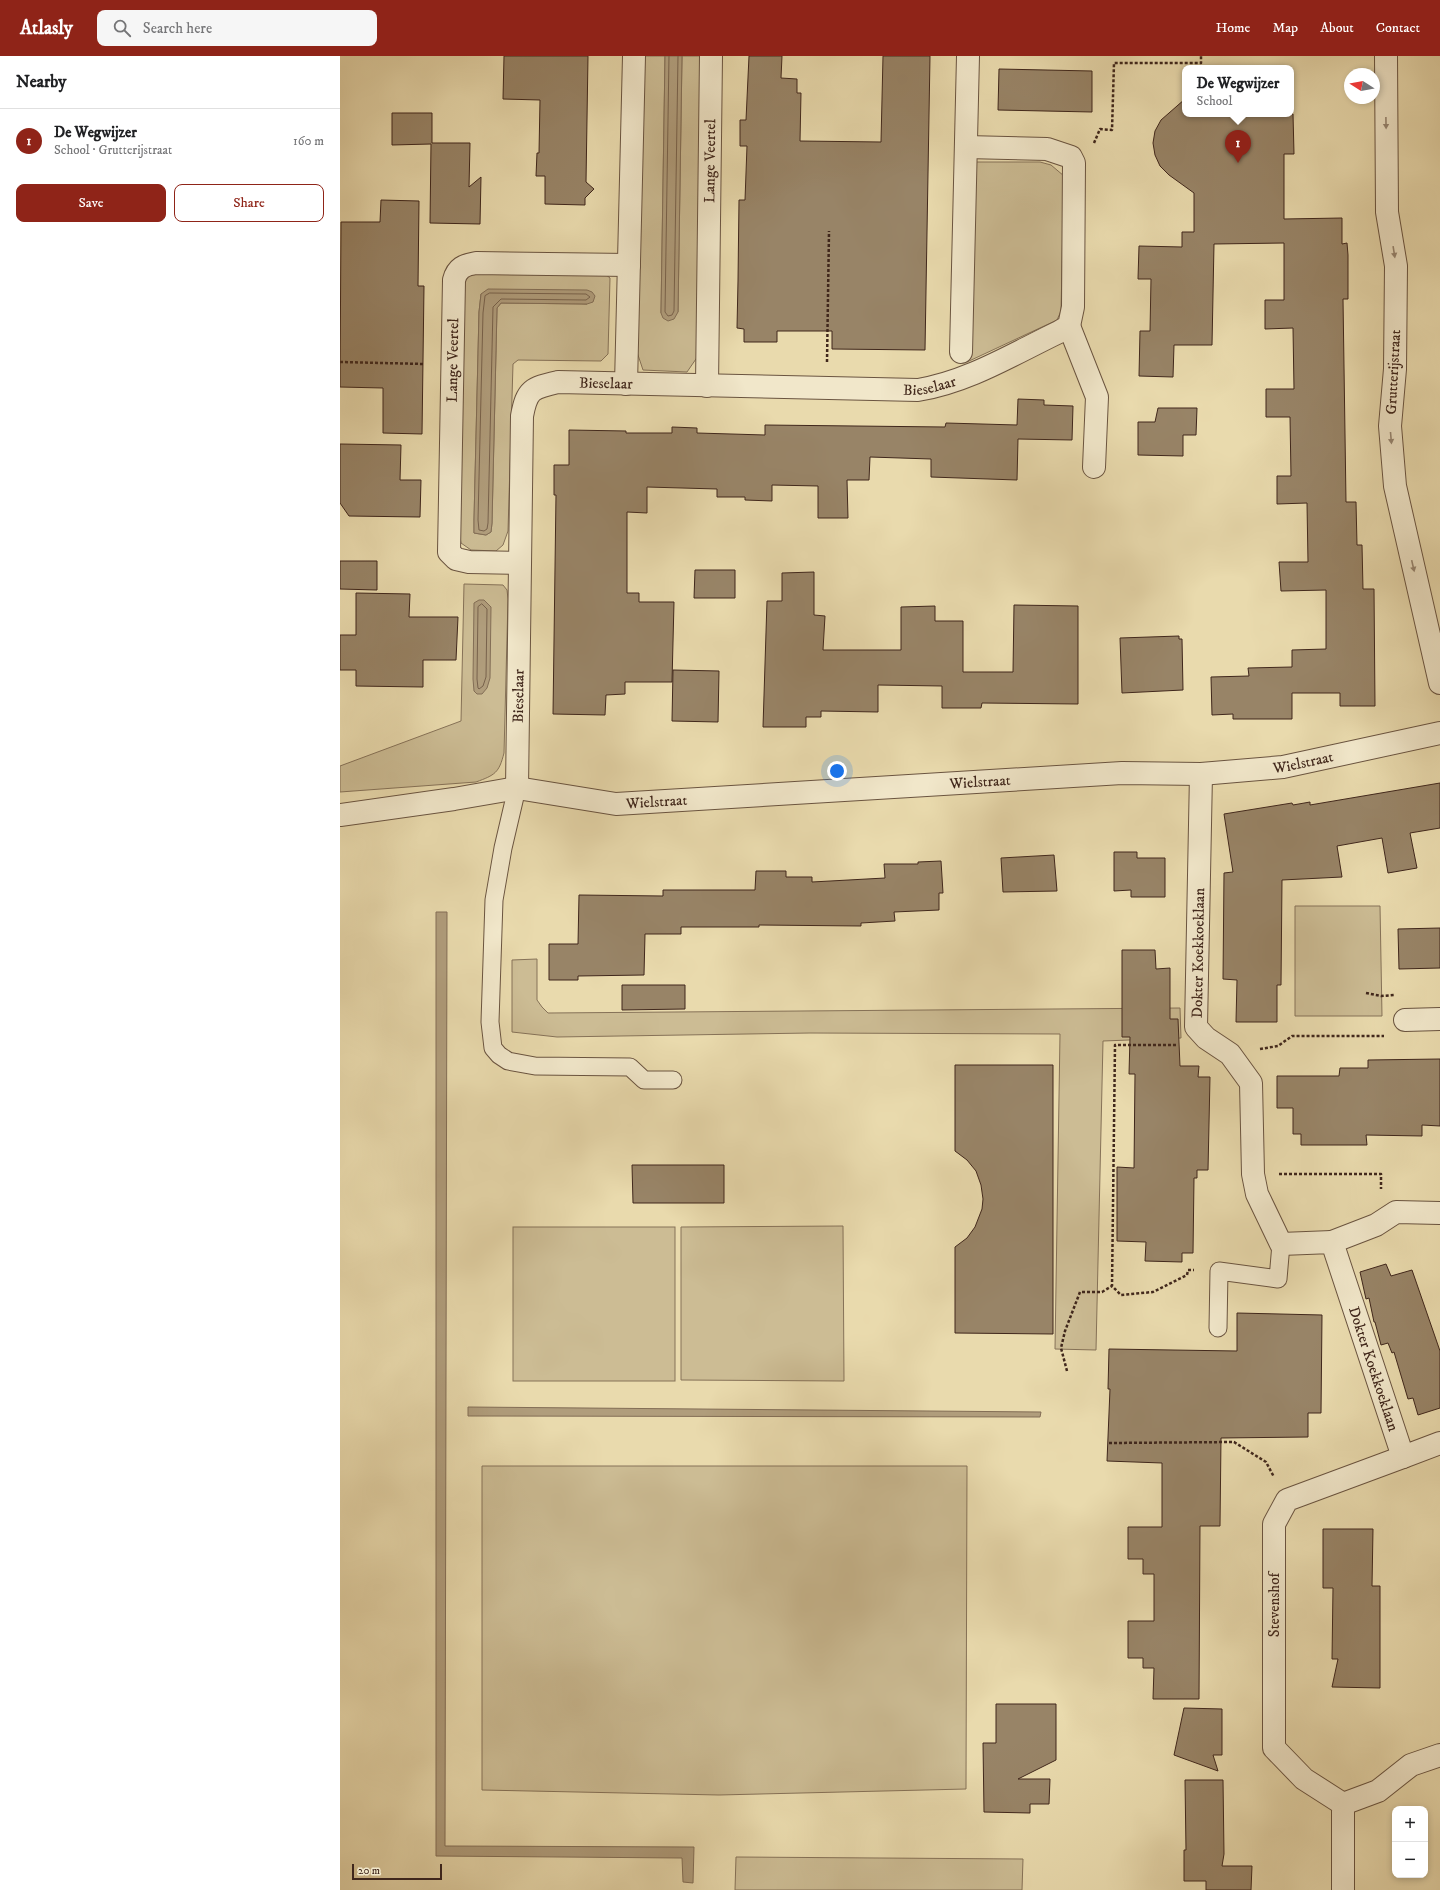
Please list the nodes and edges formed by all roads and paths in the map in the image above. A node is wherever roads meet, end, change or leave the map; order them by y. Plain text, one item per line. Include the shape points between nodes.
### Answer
1 (634, 56) edge
2 (711, 56) edge
3 (968, 56) edge
4 (1201, 56) edge
5 (1386, 56) edge
6 (966, 147) junction
7 (1070, 157) junction
8 (829, 231) dead end
9 (629, 265) junction
10 (1069, 326) junction
11 (961, 352) dead end
12 (340, 362) edge
13 (452, 364) junction
14 (626, 384) junction
15 (707, 386) junction
16 (827, 388) junction
17 (1094, 467) dead end
18 (519, 563) junction
19 (1440, 683) edge
20 (1440, 733) edge
21 (1201, 774) junction
22 (517, 788) junction
23 (340, 815) edge
24 (1440, 1019) edge
25 (1405, 1020) dead end
26 (1196, 1027) junction
27 (1390, 1036) dead end
28 (1230, 1054) junction
29 (673, 1080) dead end
30 (1253, 1174) junction
31 (1396, 1212) junction
32 (1440, 1213) edge
33 (1332, 1242) junction
34 (1281, 1244) junction
35 (1219, 1271) junction
36 (1112, 1286) junction
37 (1218, 1328) dead end
38 (1067, 1371) dead end
39 (1109, 1443) dead end
40 (1440, 1443) edge
41 (1403, 1457) junction
42 (1287, 1500) junction
43 (1440, 1755) edge
44 (1343, 1804) junction
45 (1343, 1890) edge

1 - 9 street
2 - 15 street, Lange Veertel
3 - 6 street, Bieselaar
4 - 7 path via 1201,63 1114,63 1112,130 1100,129 1093,145
5 -> 19 street, Grutterijstraat via 1387,212 1396,266 1395,369 1390,426 1393,464 1395,486
6 - 7 street via 1047,149
6 - 11 street, Bieselaar
7 - 10 street via 1074,163 1075,198 1073,307
8 - 16 path
9 - 13 street, Lange Veertel via 465,264 456,272 454,280
9 - 14 street
10 - 16 street, Bieselaar via 961,380 940,387 918,390
10 - 17 street via 1097,397
12 - 13 path
13 - 18 street, Lange Veertel via 449,552 456,559 469,562
14 - 15 street, Bieselaar
14 - 18 street, Bieselaar via 558,382 537,387 526,398 522,416
15 - 16 street, Bieselaar
18 - 22 street, Bieselaar
20 - 21 street, Wielstraat via 1283,767
21 - 22 street, Wielstraat via 1122,773 616,804
21 - 26 street, Dokter Koekkoeklaan
22 - 23 street, Wielstraat
22 - 29 lane via 494,900 490,1022 493,1048 508,1062 535,1066 630,1068 644,1080
24 - 25 street
26 - 28 street, Dokter Koekkoeklaan via 1206,1038
26 - 36 path via 1185,1045 1115,1044
27 - 28 path via 1292,1036 1278,1046
28 - 30 street, Dokter Koekkoeklaan via 1251,1083
30 - 31 path via 1381,1174 1381,1201
30 - 34 street, Dokter Koekkoeklaan via 1257,1194
31 - 32 street
31 - 33 street via 1376,1225
33 - 34 street
33 - 41 street, Dokter Koekkoeklaan
34 - 35 lane via 1278,1279
35 - 36 path via 1188,1270 1187,1275 1152,1292 1121,1295
35 - 37 lane
36 - 38 path via 1102,1292 1080,1292 1061,1348
39 - 42 path via 1234,1442 1266,1462
40 - 41 street
41 - 42 street
42 - 44 street, Stevenshof via 1274,1524 1274,1748 1304,1779
43 - 44 street via 1411,1765 1378,1791
44 - 45 street

